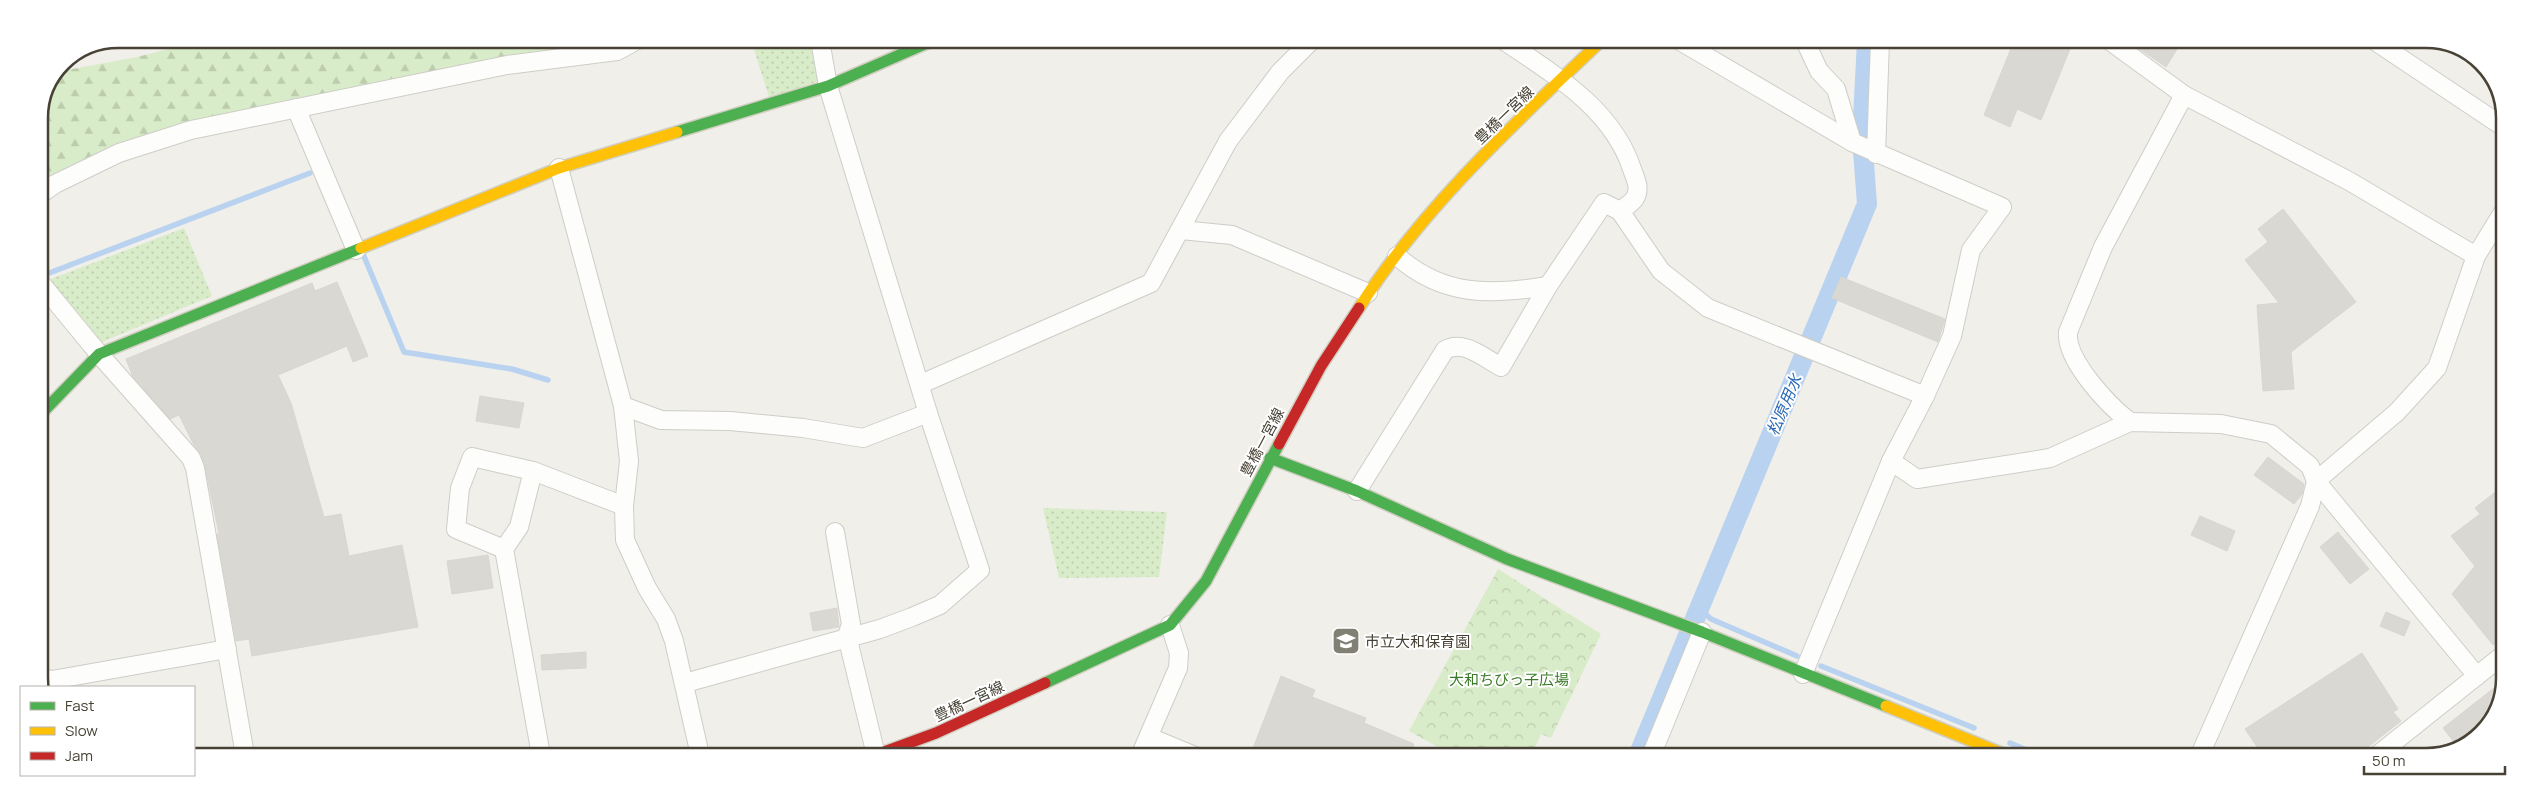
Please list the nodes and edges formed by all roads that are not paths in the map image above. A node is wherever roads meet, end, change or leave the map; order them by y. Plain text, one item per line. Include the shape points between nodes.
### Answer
1 (622, 48) edge
2 (821, 48) edge
3 (916, 48) edge
4 (1304, 48) edge
5 (1516, 48) edge
6 (1593, 48) edge
7 (1692, 48) edge
8 (1808, 48) edge
9 (1880, 48) edge
10 (2120, 48) edge
11 (2385, 48) edge
12 (1562, 80) junction
13 (828, 86) junction
14 (2184, 95) junction
15 (296, 108) junction
16 (2496, 122) edge
17 (1853, 142) junction
18 (1876, 154) junction
19 (559, 168) junction
20 (48, 188) edge
21 (1620, 211) junction
22 (2496, 224) edge
23 (1181, 230) junction
24 (356, 250) junction
25 (1397, 256) junction
26 (2476, 256) junction
27 (1548, 286) junction
28 (48, 292) edge
29 (1368, 292) junction
30 (99, 354) junction
31 (921, 384) junction
32 (1925, 396) junction
33 (623, 406) junction
34 (48, 407) edge
35 (928, 413) junction
36 (2130, 422) junction
37 (1270, 458) junction
38 (1891, 461) junction
39 (533, 471) junction
40 (2316, 481) junction
41 (1357, 491) junction
42 (624, 506) junction
43 (835, 532) dead end
44 (504, 549) junction
45 (1170, 625) junction
46 (1702, 632) junction
47 (847, 636) junction
48 (227, 648) junction
49 (2496, 661) edge
50 (1803, 674) junction
51 (2477, 676) junction
52 (48, 679) edge
53 (685, 684) junction
54 (1149, 737) junction
55 (244, 748) edge
56 (540, 748) edge
57 (699, 748) edge
58 (874, 748) edge
59 (895, 748) edge
60 (1144, 748) edge
61 (1176, 748) edge
62 (1654, 748) edge
63 (1988, 748) edge
64 (2203, 748) edge
65 (2387, 748) edge

1 - 15 street via 506,64
2 - 13 street
3 - 13 street
4 - 23 street via 1280,72 1228,142
5 - 12 street
6 - 12 street, 豊橋一宮線
7 - 17 street
8 - 17 street via 1819,71 1836,89
9 - 18 street
10 - 14 street
11 - 16 street
12 - 21 street via 1603,118 1625,148 1638,188 1634,198
12 - 25 street, 豊橋一宮線 via 1489,148
13 - 19 street
13 - 31 street
14 - 26 street via 2349,182
14 - 36 street via 2103,248 2068,332 2070,350 2096,391
15 - 20 street via 191,130 119,153
15 - 24 street
17 - 18 street
18 - 32 street via 2002,207 1972,250 1952,336
19 - 24 street
19 - 33 street
21 - 27 street via 1604,203
21 - 32 street via 1661,271 1708,308
22 - 26 street
23 - 29 street via 1232,235
23 - 31 street via 1151,283
24 - 30 street
25 - 27 street via 1412,270 1440,284 1472,291 1503,293
25 - 29 street, 豊橋一宮線
26 - 40 street via 2436,368 2397,412
27 - 41 street via 1501,367 1462,346 1453,345 1444,350
28 - 30 street
29 - 37 street, 豊橋一宮線 via 1321,366
30 - 34 street
30 - 48 street via 191,458
31 - 35 street
32 - 38 street
33 - 35 street via 661,420 730,421 864,438
33 - 42 street via 629,461
35 - 47 street via 980,570 940,605 880,629
36 - 38 street via 2050,458 1917,479
36 - 40 street via 2221,424 2272,434 2310,466
37 - 41 street
37 - 45 street, 豊橋一宮線 via 1206,581
38 - 50 street
39 - 42 street
39 - 44 street via 518,527
39 - 44 street via 472,457 460,488 456,529
40 - 51 street
40 - 64 street via 2310,506
41 - 46 street via 1506,559
42 - 53 street via 625,540 647,588 666,619
43 - 47 street via 851,624
44 - 56 street
45 - 54 street via 1179,653 1178,668
45 - 59 street, 豊橋一宮線 via 936,733
46 - 50 street
46 - 62 street
47 - 53 street
47 - 58 street
48 - 52 street
48 - 55 street
49 - 51 street
50 - 63 street
51 - 65 street
53 - 57 street
54 - 60 street
54 - 61 street

